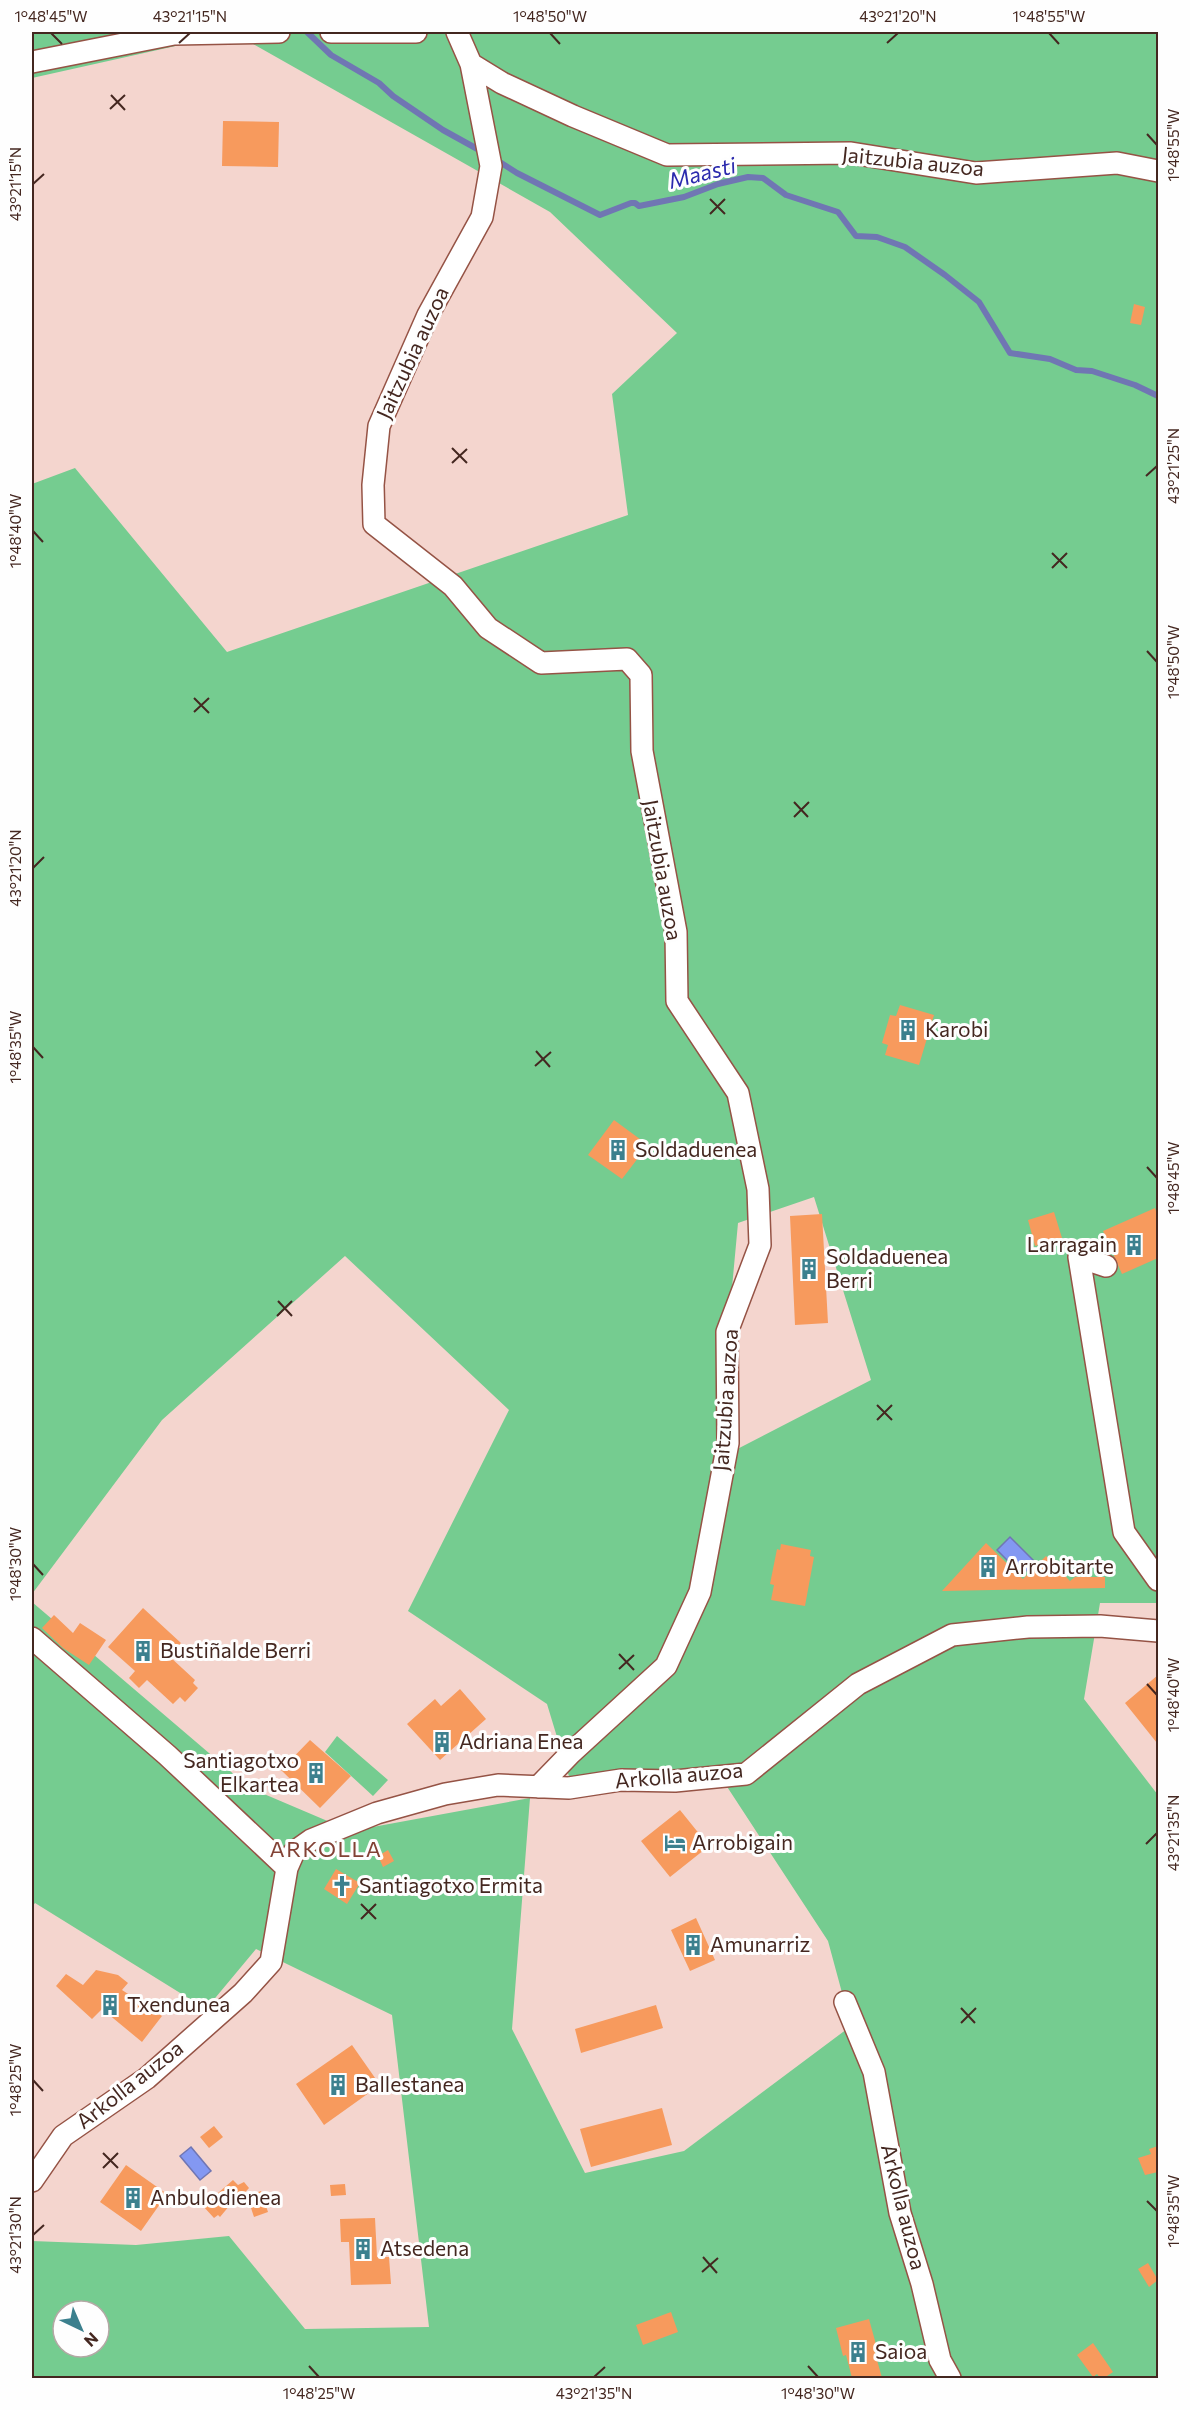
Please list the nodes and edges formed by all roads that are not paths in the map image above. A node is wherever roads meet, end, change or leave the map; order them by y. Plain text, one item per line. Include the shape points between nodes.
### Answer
1 (279, 32) edge
2 (331, 32) edge
3 (416, 32) edge
4 (457, 32) edge
5 (32, 62) edge
6 (471, 64) junction
7 (1158, 171) edge
8 (1106, 1266) dead end
9 (1158, 1580) edge
10 (1158, 1631) edge
11 (32, 1638) edge
12 (538, 1787) junction
13 (287, 1868) junction
14 (845, 2002) dead end
15 (32, 2181) edge
16 (950, 2379) edge

1 - 5 street via 174,34
2 - 3 street
4 - 6 street, Jaitzubia auzoa
6 - 7 street, Jaitzubia auzoa via 573,116 668,155 851,153 976,173 1117,163
6 - 12 street, Jaitzubia auzoa via 491,166 482,217 428,315 379,426 374,524 453,586 488,628 541,663 627,658 642,675 642,751 676,932 677,1001 738,1094 758,1189 760,1245 727,1332 728,1443 700,1592 666,1666
8 - 9 street via 1079,1257 1124,1532
10 - 12 street, Arkolla auzoa via 1100,1626 1028,1627 952,1635 858,1684 746,1774
11 - 13 street via 167,1755
12 - 13 street, Arkolla auzoa via 498,1785 445,1794 377,1813 311,1840 294,1852
13 - 15 street, Arkolla auzoa via 271,1962 243,1993 147,2078 63,2136
14 - 16 street, Arkolla auzoa via 874,2072 900,2213 940,2360

